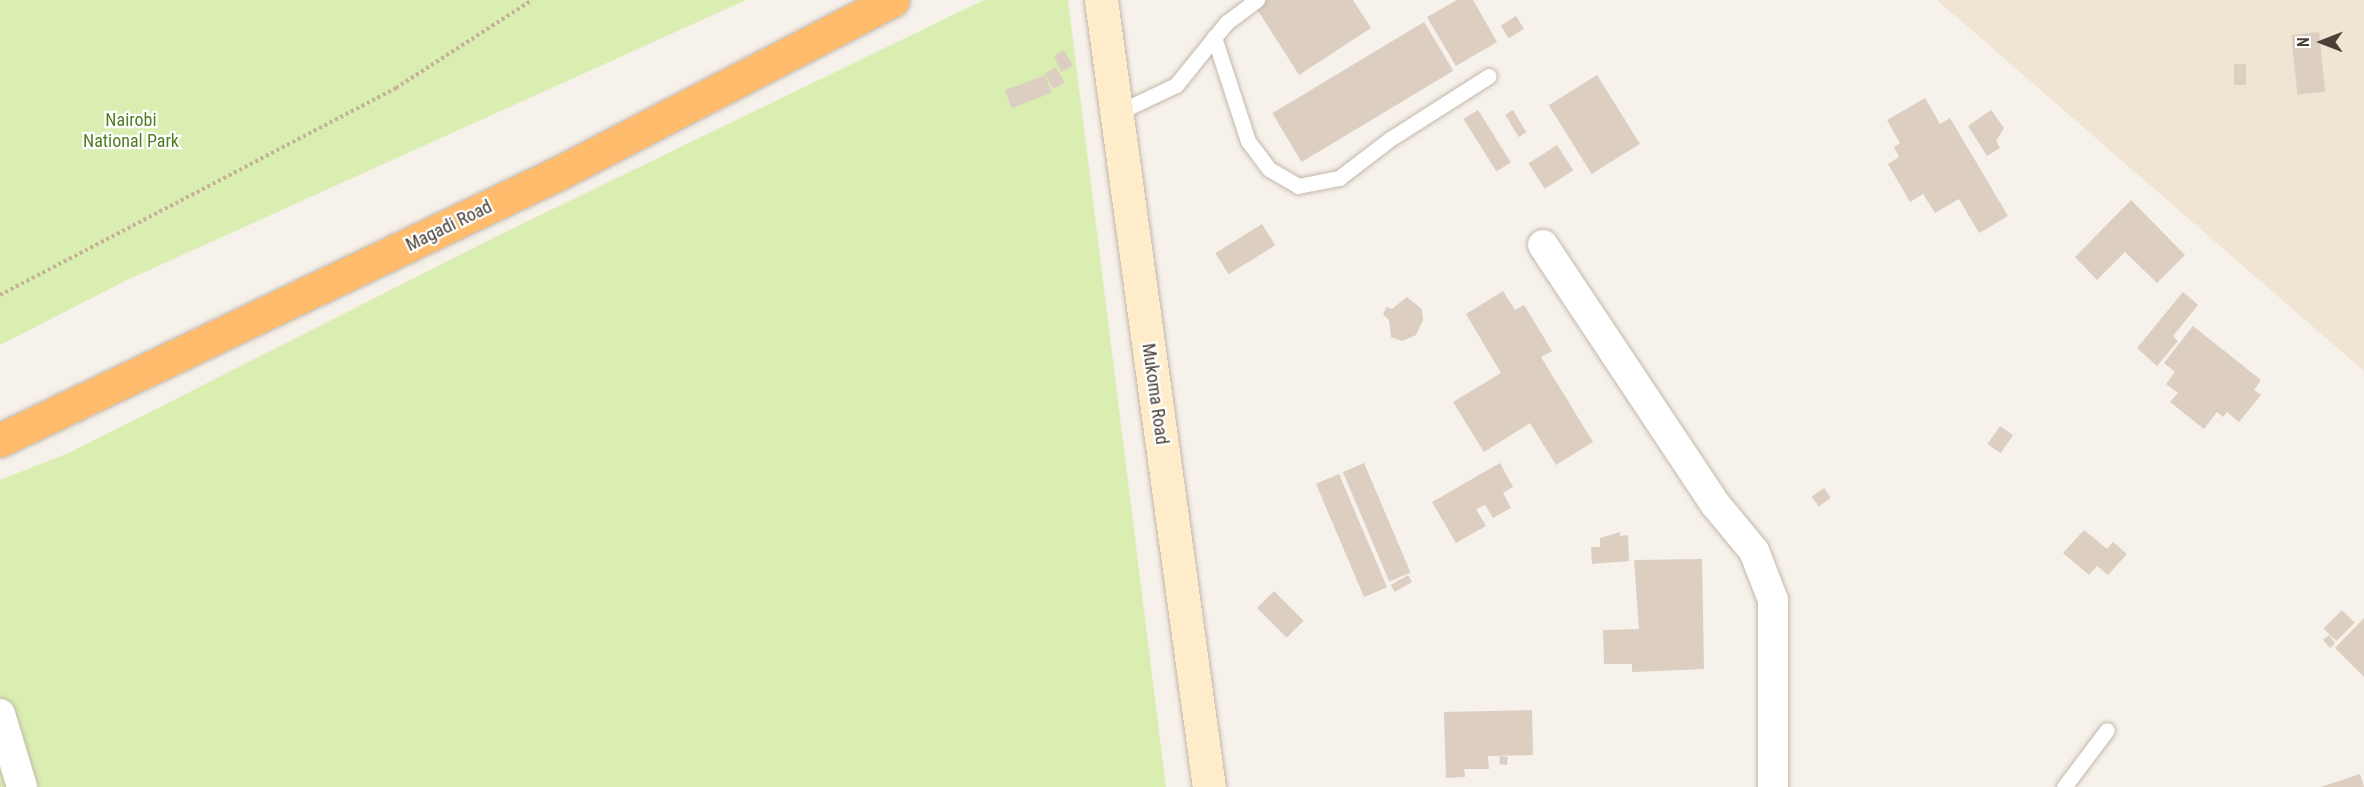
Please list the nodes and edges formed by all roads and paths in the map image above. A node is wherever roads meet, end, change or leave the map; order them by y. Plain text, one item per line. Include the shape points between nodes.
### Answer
1 (532, 0) edge
2 (893, 0) edge
3 (1101, 0) edge
4 (1257, 0) edge
5 (1214, 37) junction
6 (1489, 76) dead end
7 (1115, 114) junction
8 (1543, 246) dead end
9 (0, 296) edge
10 (0, 440) edge
11 (0, 714) edge
12 (2107, 730) dead end
13 (22, 787) edge
14 (1209, 787) edge
15 (1773, 787) edge
16 (2064, 787) edge

1 - 9 path via 396,88
2 - 10 highway, Magadi Road via 557,174
3 - 7 street, Mukoma Road
4 - 5 lane via 1226,22
5 - 6 lane via 1248,141 1269,169 1298,186 1339,178 1390,139
5 - 7 lane via 1176,85
7 - 14 street, Mukoma Road
8 - 15 street via 1716,505 1754,551 1773,600
11 - 13 street
12 - 16 lane

